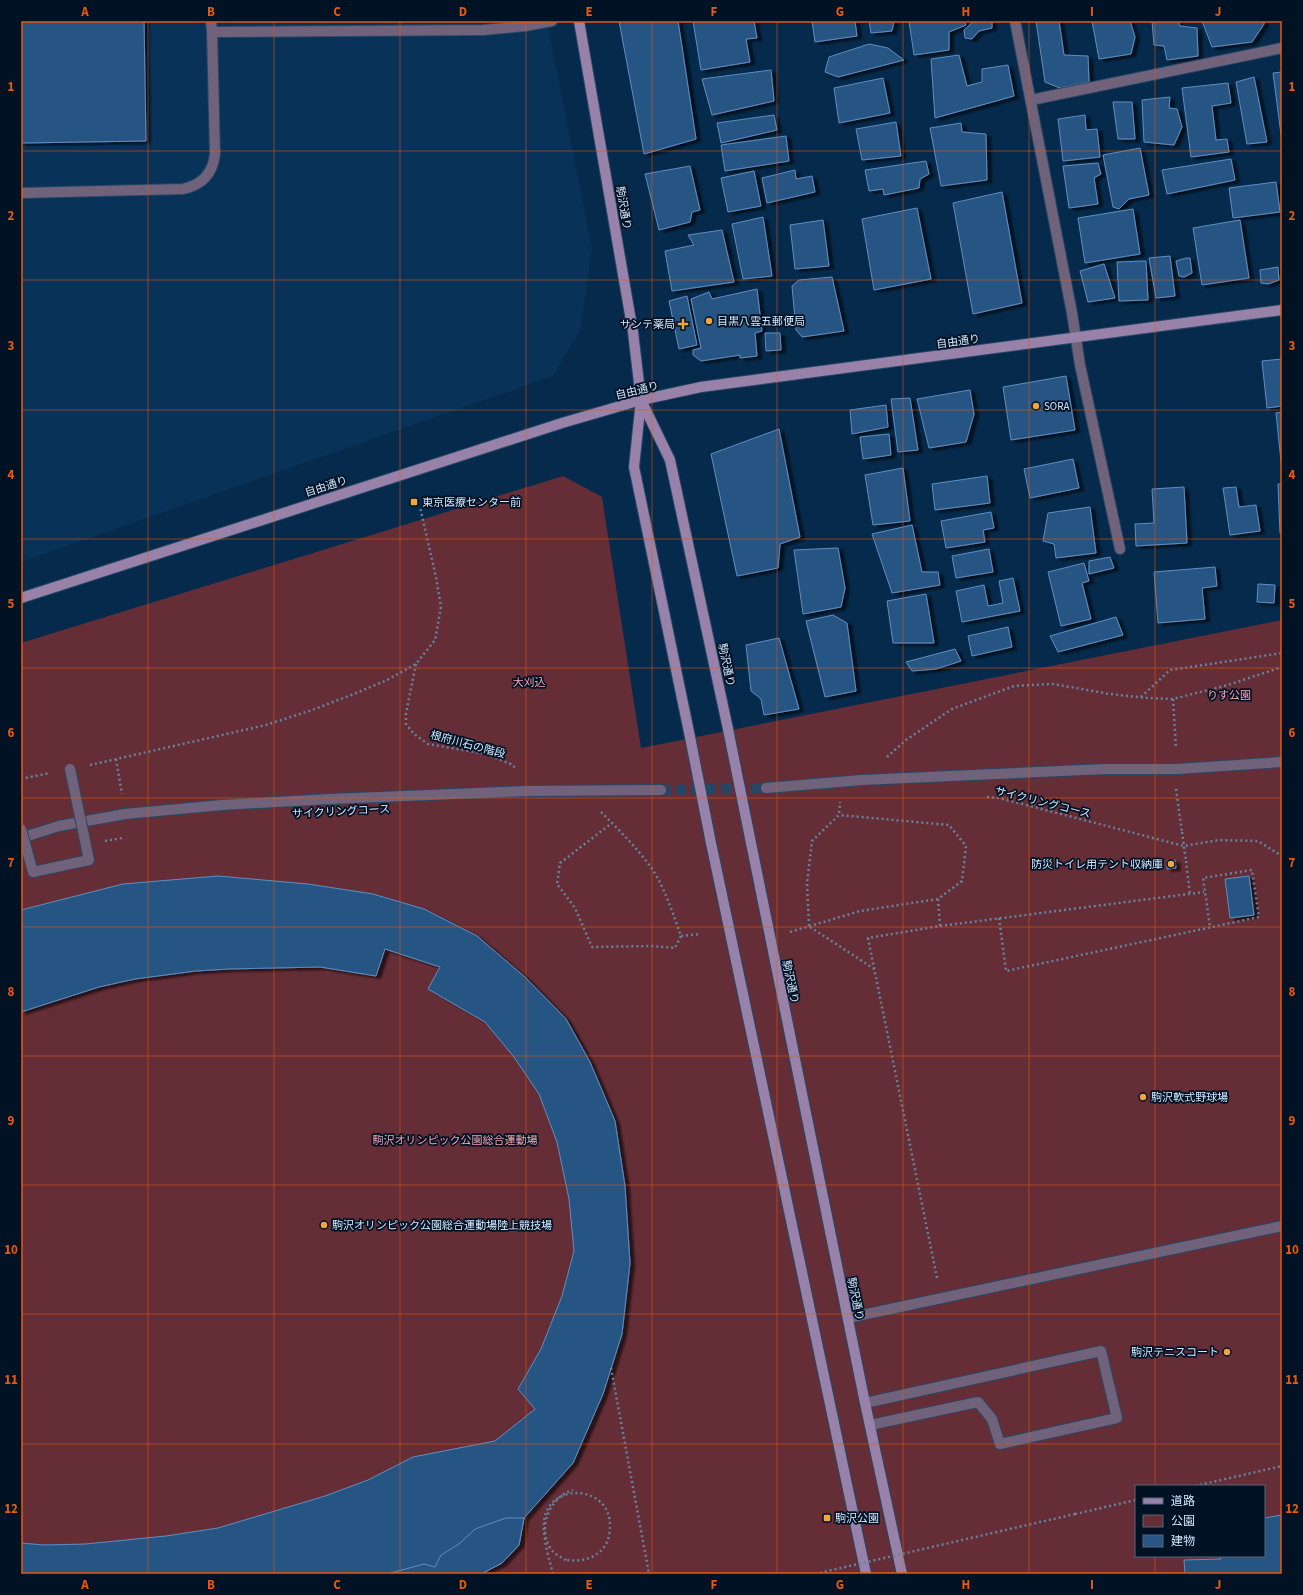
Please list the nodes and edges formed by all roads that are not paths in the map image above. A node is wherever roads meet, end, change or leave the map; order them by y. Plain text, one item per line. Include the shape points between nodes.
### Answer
1 (211, 21) edge
2 (552, 21) edge
3 (579, 21) edge
4 (1015, 21) edge
5 (482, 25) edge
6 (212, 32) junction
7 (1282, 48) edge
8 (1031, 100) junction
9 (21, 193) edge
10 (1282, 310) edge
11 (1075, 337) junction
12 (641, 400) junction
13 (1120, 548) dead end
14 (21, 598) edge
15 (1282, 762) edge
16 (70, 769) road end
17 (766, 788) tunnel mouth
18 (661, 790) tunnel mouth
19 (21, 828) edge
20 (21, 838) edge
21 (1282, 1226) edge
22 (848, 1318) junction
23 (865, 1403) junction
24 (870, 1425) junction
25 (866, 1574) edge
26 (902, 1574) edge

1 - 6 street
2 - 5 street via 524,26
3 - 12 main road, 駒沢通り via 633,332
4 - 8 street
5 - 6 street
6 - 9 street via 215,154 210,172 201,181 183,189
7 - 8 street
8 - 11 street
10 - 11 main road, 自由通り
11 - 12 main road, 自由通り via 700,387
11 - 13 street
12 - 14 main road, 自由通り via 555,425
12 - 22 main road, 駒沢通り, bridge via 670,460 728,729
12 - 25 main road, 駒沢通り, bridge via 634,467
15 - 17 street via 1177,769 1106,769 862,780
16 - 19 street, bridge via 89,860 33,872
18 - 20 street via 529,791 222,805 125,814 59,826
21 - 22 street
22 - 23 main road, 駒沢通り
23 - 24 main road, 駒沢通り
23 - 24 street via 1101,1351 1117,1418 1000,1444 992,1419 978,1402
24 - 26 main road, 駒沢通り

